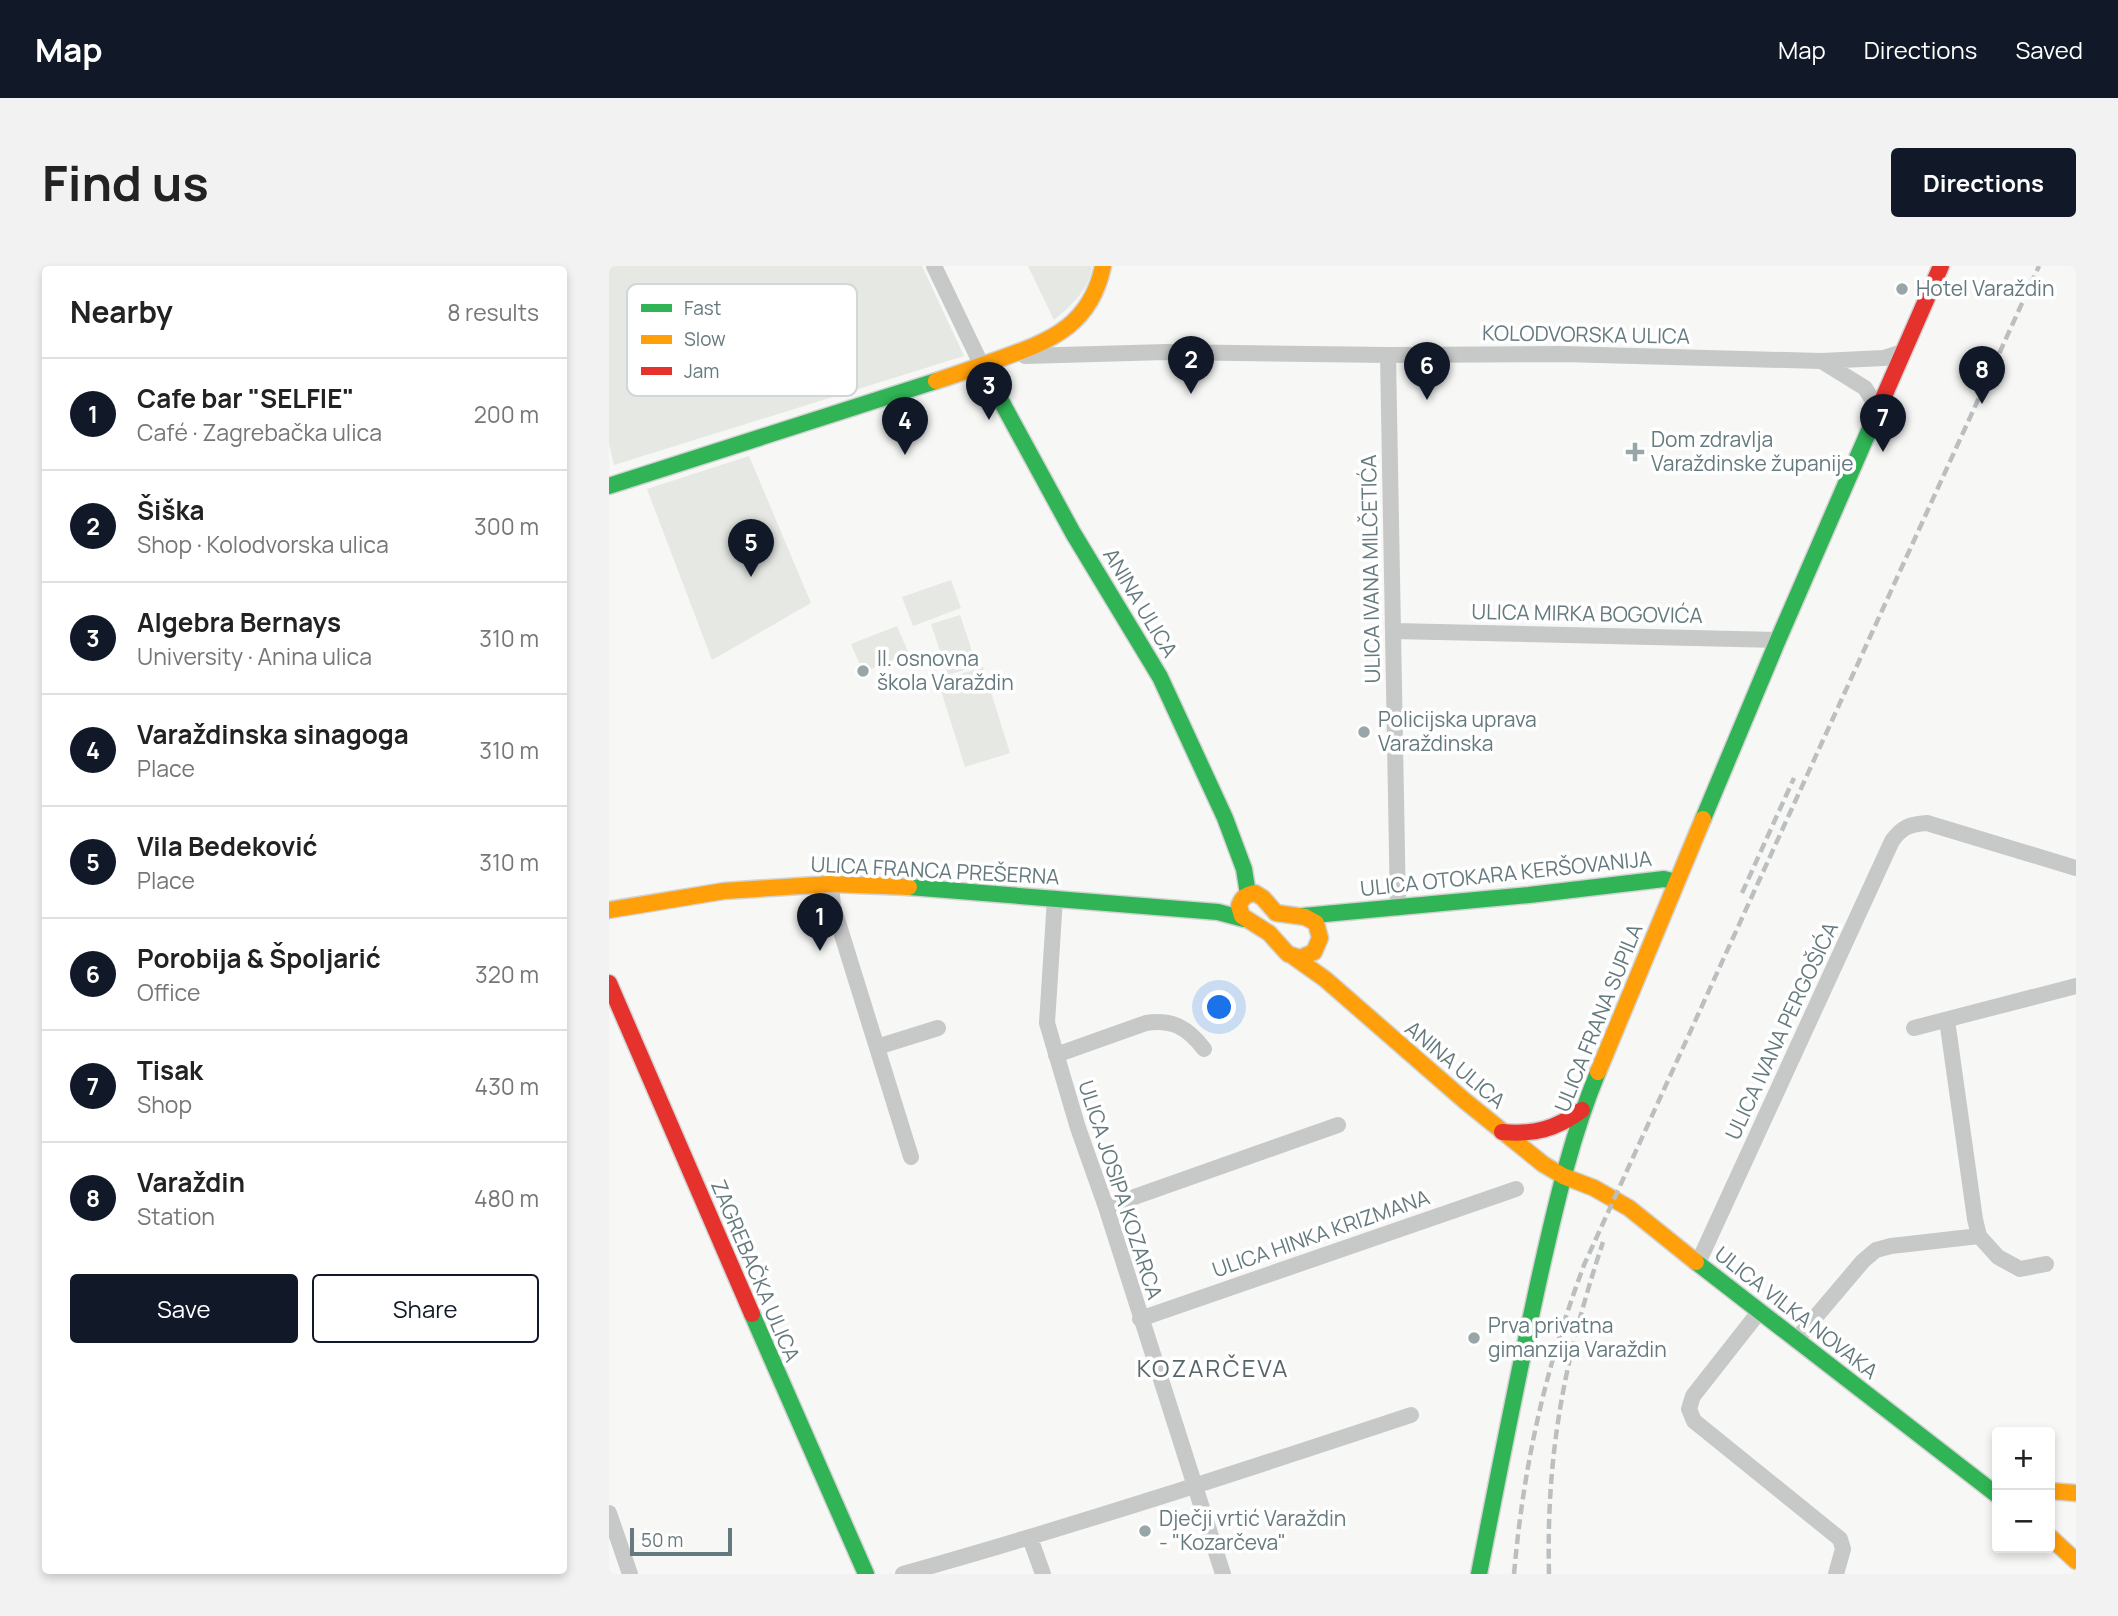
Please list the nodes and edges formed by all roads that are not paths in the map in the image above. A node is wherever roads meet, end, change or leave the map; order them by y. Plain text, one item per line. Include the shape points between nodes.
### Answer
1 (934, 266) edge
2 (1103, 266) edge
3 (1941, 266) edge
4 (1903, 352) junction
5 (1388, 355) junction
6 (1012, 357) junction
7 (1821, 360) junction
8 (982, 366) junction
9 (1878, 409) junction
10 (609, 486) edge
11 (1394, 631) junction
12 (1778, 639) junction
13 (2076, 867) edge
14 (1676, 882) junction
15 (831, 884) junction
16 (1249, 897) junction
17 (1055, 898) junction
18 (1398, 908) junction
19 (609, 910) edge
20 (1218, 912) junction
21 (1339, 912) junction
22 (1303, 916) junction
23 (1244, 919) junction
24 (1319, 942) junction
25 (1294, 957) junction
26 (1325, 979) junction
27 (609, 983) edge
28 (2076, 986) edge
29 (1947, 1020) junction
30 (938, 1028) dead end
31 (1914, 1028) dead end
32 (877, 1047) junction
33 (1204, 1049) dead end
34 (1056, 1055) junction
35 (1583, 1110) junction
36 (1338, 1125) dead end
37 (1502, 1132) junction
38 (911, 1157) dead end
39 (1563, 1176) junction
40 (1516, 1189) dead end
41 (1106, 1207) junction
42 (1979, 1236) junction
43 (1698, 1263) junction
44 (2046, 1264) dead end
45 (1759, 1312) junction
46 (1140, 1320) junction
47 (1796, 1340) junction
48 (1411, 1415) dead end
49 (1194, 1487) junction
50 (1993, 1490) edge
51 (2055, 1491) edge
52 (2076, 1493) edge
53 (609, 1513) edge
54 (1030, 1538) junction
55 (2055, 1542) edge
56 (2076, 1561) edge
57 (630, 1574) edge
58 (866, 1574) edge
59 (903, 1574) edge
60 (1043, 1574) edge
61 (1223, 1574) edge
62 (1479, 1574) edge
63 (1836, 1574) edge

1 - 8 street
2 - 6 main road via 1093,299 1069,326
3 - 4 main road, ULICA FRANA SUPILA
4 - 7 street, KOLODVORSKA ULICA via 1884,358
4 - 9 main road, ULICA FRANA SUPILA
5 - 6 street, KOLODVORSKA ULICA via 1141,352
5 - 7 street, KOLODVORSKA ULICA
5 - 11 street, ULICA IVANA MILČETIĆA
6 - 8 main road
7 - 9 street via 1857,380
8 - 10 main road
8 - 16 main road, ANINA ULICA via 1073,533 1160,677 1225,818
9 - 12 main road, ULICA FRANA SUPILA
11 - 12 street, ULICA MIRKA BOGOVIĆA
11 - 18 street, ULICA IVANA MILČETIĆA
12 - 14 main road, ULICA FRANA SUPILA
13 - 43 street, ULICA IVANA PERGOŠIĆA via 1927,823 1900,830
14 - 18 main road, ULICA OTOKARA KERŠOVANIJA via 1664,879
14 - 35 main road, ULICA FRANA SUPILA
15 - 17 main road, ULICA FRANCA PREŠERNA
15 - 19 main road, ULICA FRANCA PREŠERNA via 724,891
15 - 32 street via 833,906
16 - 20 main road, ULICA FRANCA PREŠERNA
16 - 22 main road via 1276,914
16 - 23 main road via 1240,913
17 - 20 main road, ULICA FRANCA PREŠERNA
17 - 34 street, ULICA JOSIPA KOZARCA via 1047,1012
18 - 21 main road, ULICA OTOKARA KERŠOVANIJA
20 - 23 main road, ULICA FRANCA PREŠERNA
21 - 22 main road, ULICA OTOKARA KERŠOVANIJA
21 - 24 main road, ULICA OTOKARA KERŠOVANIJA
22 - 24 main road via 1315,922
23 - 25 main road, ULICA FRANCA PREŠERNA via 1270,934
24 - 25 main road via 1308,957
24 - 26 main road
25 - 26 main road, ANINA ULICA
26 - 37 main road, ANINA ULICA
27 - 58 main road, ZAGREBAČKA ULICA
28 - 29 street
29 - 31 street
29 - 42 street
30 - 32 street
32 - 38 street
33 - 34 street via 1183,1028 1159,1021
34 - 41 street, ULICA JOSIPA KOZARCA
35 - 37 main road via 1548,1131
35 - 39 main road, ULICA FRANA SUPILA
36 - 41 street
37 - 39 main road, ANINA ULICA
39 - 43 main road, ULICA VILKA NOVAKA via 1629,1208
39 - 62 main road, ULICA FRANA SUPILA
40 - 46 street, ULICA HINKA KRIZMANA
41 - 46 street, ULICA JOSIPA KOZARCA
42 - 44 street via 1998,1257 2020,1269
42 - 47 street via 1876,1250
43 - 45 main road, ULICA VILKA NOVAKA
45 - 47 main road, ULICA VILKA NOVAKA
45 - 63 street via 1693,1396 1689,1409 1694,1421 1840,1539 1843,1549
46 - 49 street, ULICA JOSIPA KOZARCA
47 - 50 main road, ULICA VILKA NOVAKA
48 - 49 street
49 - 54 street
49 - 61 street, ULICA JOSIPA KOZARCA
51 - 52 main road
53 - 57 street
54 - 59 street
54 - 60 street
55 - 56 main road

